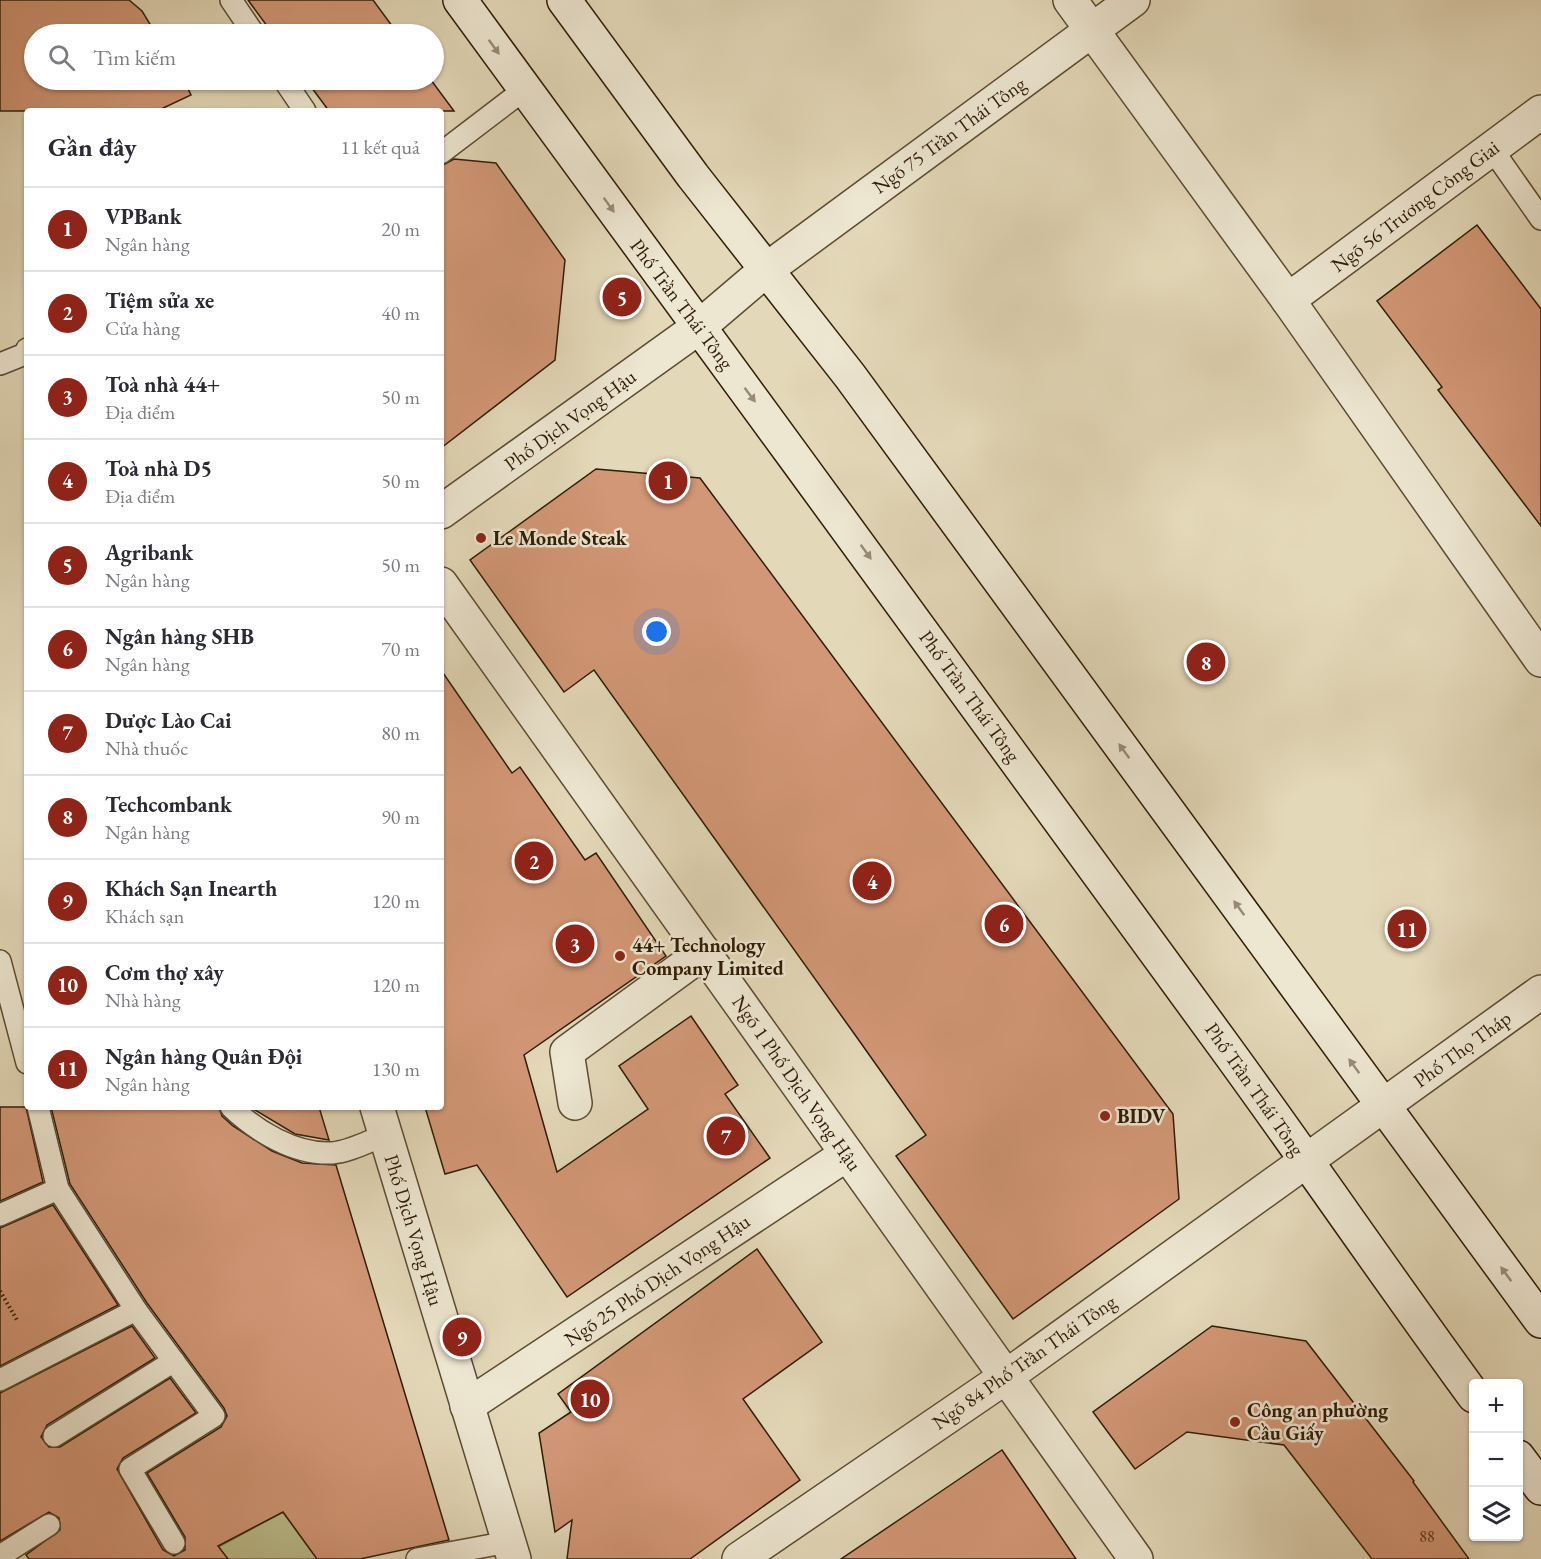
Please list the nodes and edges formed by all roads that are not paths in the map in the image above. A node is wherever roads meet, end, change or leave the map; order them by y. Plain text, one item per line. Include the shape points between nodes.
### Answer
1 (231, 0) edge
2 (460, 0) edge
3 (564, 0) edge
4 (1070, 0) edge
5 (1133, 0) edge
6 (247, 24) edge
7 (1092, 30) junction
8 (525, 89) junction
9 (289, 90) edge
10 (297, 108) edge
11 (1541, 112) edge
12 (1492, 149) junction
13 (444, 151) edge
14 (1541, 219) edge
15 (766, 270) junction
16 (1288, 300) junction
17 (699, 327) junction
18 (24, 354) edge
19 (0, 364) edge
20 (444, 510) edge
21 (444, 588) edge
22 (1537, 647) edge
23 (704, 952) junction
24 (0, 961) edge
25 (1541, 992) edge
26 (24, 1052) edge
27 (575, 1102) dead end
28 (1383, 1107) junction
29 (39, 1110) edge
30 (234, 1110) edge
31 (381, 1121) edge
32 (847, 1154) junction
33 (1305, 1161) junction
34 (58, 1189) junction
35 (0, 1215) edge
36 (136, 1310) junction
37 (1541, 1321) edge
38 (174, 1361) junction
39 (1006, 1376) junction
40 (0, 1380) edge
41 (1469, 1390) edge
42 (467, 1406) junction
43 (54, 1436) dead end
44 (1523, 1464) edge
45 (1541, 1488) edge
46 (49, 1525) dead end
47 (174, 1542) dead end
48 (511, 1550) edge
49 (0, 1556) edge
50 (417, 1559) edge
51 (739, 1559) edge
52 (1136, 1559) edge

1 - 6 lane
2 -> 8 street, Phố Trần Thái Tông
3 - 15 street
4 - 7 street
5 - 7 street, Ngõ 75 Trần Thái Tông
7 - 15 street, Ngõ 75 Trần Thái Tông
7 - 16 street
8 - 13 lane
8 -> 17 street, Phố Trần Thái Tông
9 - 10 lane
11 - 12 street, Ngõ 56 Trương Công Giai
12 - 14 lane
12 - 16 street, Ngõ 56 Trương Công Giai
15 - 17 street, Ngõ 75 Trần Thái Tông
28 -> 15 street via 850,376
16 - 22 street
17 - 20 street, Phố Dịch Vọng Hậu
17 -> 33 street, Phố Trần Thái Tông
18 - 19 lane
21 - 23 street, Ngõ 1 Phố Dịch Vọng Hậu
23 - 27 street via 567,1052
23 - 32 street, Ngõ 1 Phố Dịch Vọng Hậu
24 - 26 lane
25 - 28 street, Phố Thọ Tháp
28 - 33 street, Phố Thọ Tháp
37 -> 28 street
29 - 34 lane
30 - 31 lane via 248,1124 301,1150 333,1153
31 - 42 street, Phố Dịch Vọng Hậu
32 - 39 street, Ngõ 1 Phố Dịch Vọng Hậu
32 - 42 street, Ngõ 25 Phố Dịch Vọng Hậu
33 - 39 street, Ngõ 84 Phố Trần Thái Tông
33 - 41 street, Phố Trần Thái Tông
34 - 35 lane
34 - 36 lane
36 - 38 lane
36 - 40 lane
38 - 43 lane
38 - 47 lane via 214,1416 130,1469
39 - 51 street, Ngõ 84 Phố Trần Thái Tông
39 - 52 street, Ngõ 1 Phố Dịch Vọng Hậu
42 - 48 street, Phố Dịch Vọng Hậu
44 - 45 street
46 - 49 lane
48 - 50 lane

